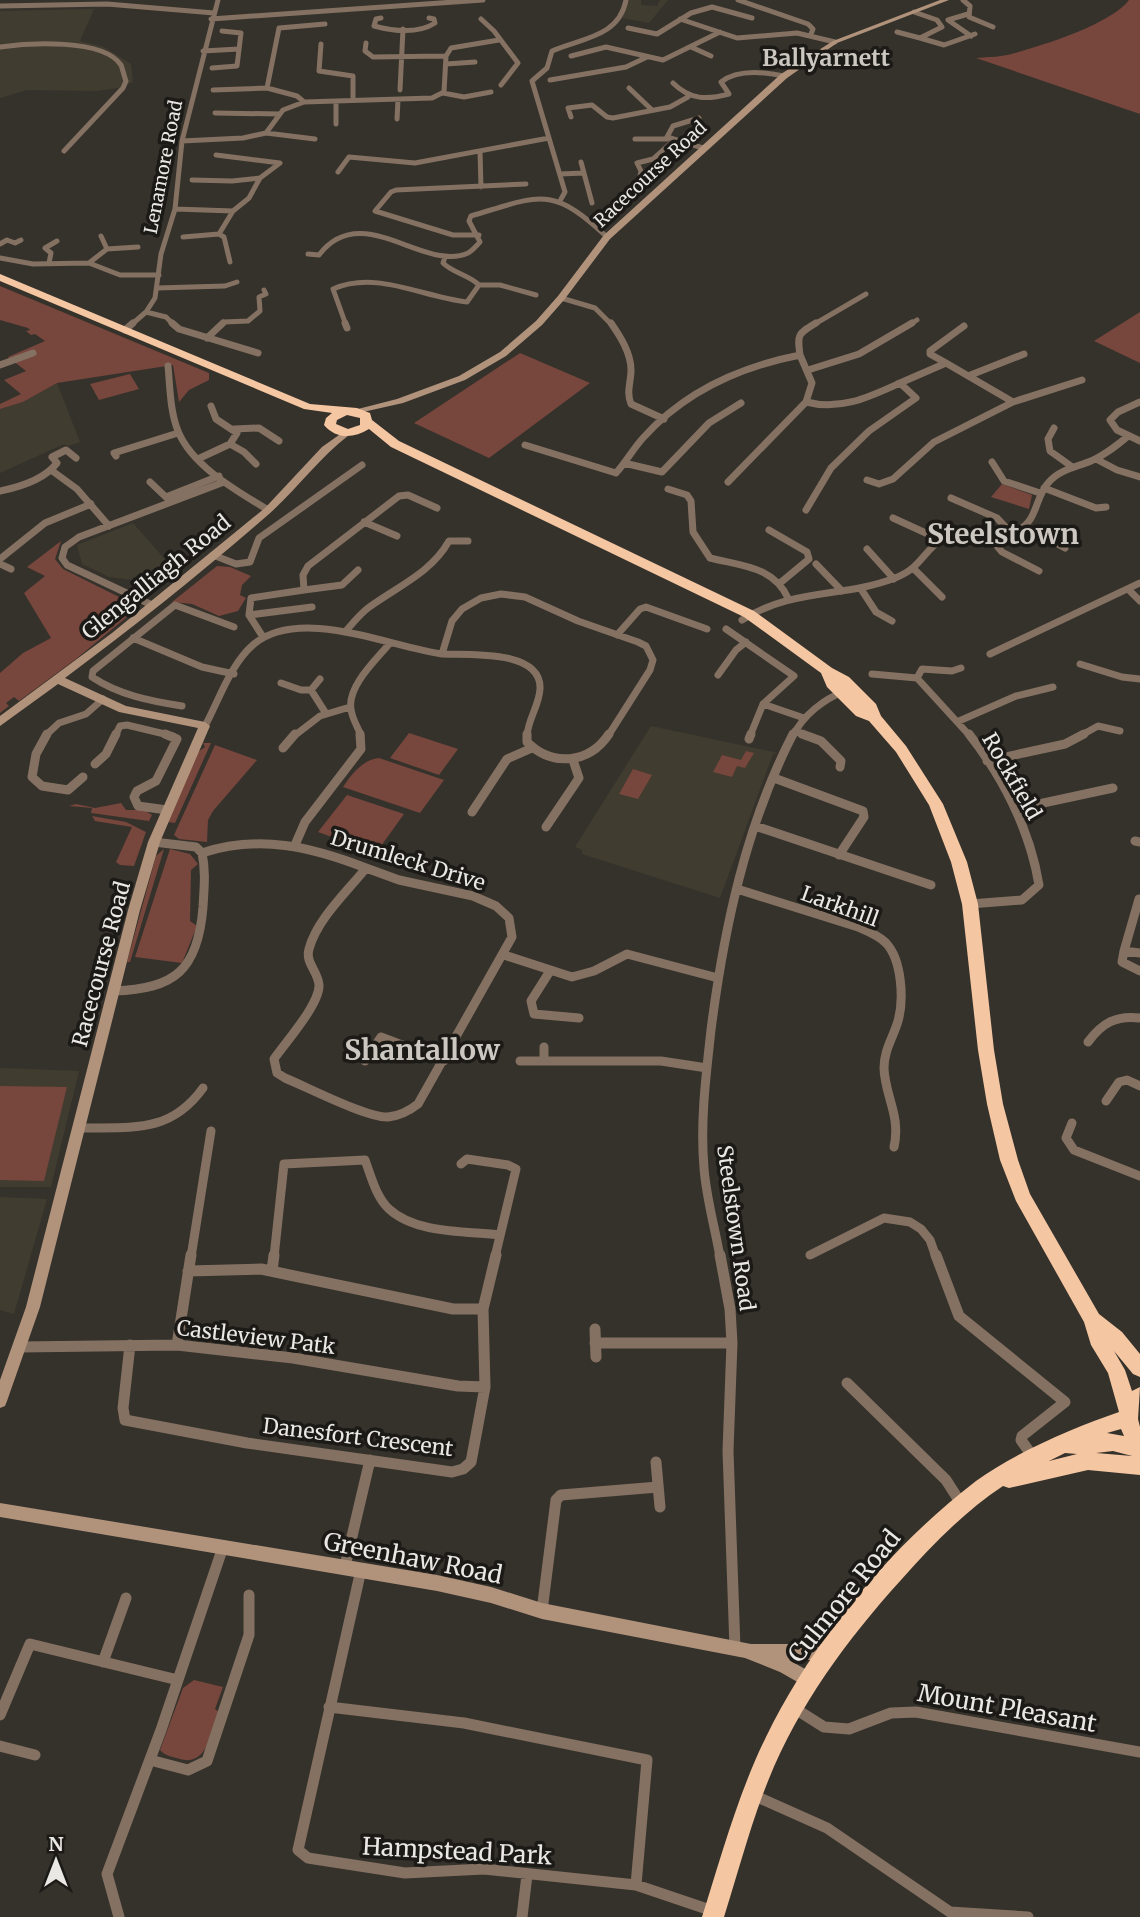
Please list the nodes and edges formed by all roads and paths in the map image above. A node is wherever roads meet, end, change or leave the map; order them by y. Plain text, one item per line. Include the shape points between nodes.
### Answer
1 (218, 0) edge
2 (482, 0) edge
3 (626, 0) edge
4 (738, 0) edge
5 (946, 0) edge
6 (963, 0) edge
7 (0, 6) edge
8 (915, 12) junction
9 (968, 14) junction
10 (212, 16) junction
11 (381, 18) dead end
12 (429, 18) dead end
13 (752, 18) dead end
14 (481, 19) dead end
15 (680, 19) junction
16 (325, 24) dead end
17 (993, 27) dead end
18 (628, 28) dead end
19 (402, 29) junction
20 (222, 31) dead end
21 (720, 32) junction
22 (897, 32) dead end
23 (811, 34) junction
24 (920, 38) junction
25 (499, 40) junction
26 (835, 42) junction
27 (366, 43) dead end
28 (321, 44) dead end
29 (0, 47) edge
30 (691, 47) junction
31 (239, 49) junction
32 (204, 51) junction
33 (446, 56) junction
34 (571, 56) dead end
35 (711, 56) dead end
36 (401, 57) junction
37 (645, 58) junction
38 (446, 64) junction
39 (212, 68) dead end
40 (480, 68) dead end
41 (784, 76) junction
42 (733, 77) junction
43 (550, 80) dead end
44 (673, 83) dead end
45 (501, 85) dead end
46 (740, 85) dead end
47 (267, 88) junction
48 (629, 88) dead end
49 (213, 90) dead end
50 (400, 90) dead end
51 (491, 92) dead end
52 (443, 93) junction
53 (688, 97) junction
54 (336, 100) junction
55 (353, 100) junction
56 (398, 100) junction
57 (304, 102) junction
58 (652, 110) junction
59 (215, 113) dead end
60 (280, 114) junction
61 (571, 117) dead end
62 (700, 117) dead end
63 (397, 119) dead end
64 (336, 124) dead end
65 (266, 133) junction
66 (549, 138) junction
67 (315, 139) dead end
68 (634, 139) dead end
69 (670, 140) junction
70 (182, 141) junction
71 (703, 148) junction
72 (64, 151) dead end
73 (480, 151) junction
74 (215, 155) dead end
75 (581, 162) dead end
76 (338, 172) dead end
77 (584, 173) junction
78 (559, 174) junction
79 (260, 178) junction
80 (192, 180) dead end
81 (526, 184) dead end
82 (481, 187) junction
83 (638, 187) dead end
84 (589, 194) junction
85 (576, 195) dead end
86 (561, 199) junction
87 (592, 203) dead end
88 (175, 209) junction
89 (233, 211) junction
90 (219, 234) junction
91 (479, 235) junction
92 (101, 236) dead end
93 (0, 237) edge
94 (183, 237) dead end
95 (607, 237) junction
96 (7, 240) junction
97 (21, 240) dead end
98 (57, 241) dead end
99 (0, 244) edge
100 (138, 247) dead end
101 (107, 248) junction
102 (308, 254) dead end
103 (445, 257) junction
104 (0, 258) edge
105 (230, 262) dead end
106 (49, 263) junction
107 (89, 263) junction
108 (159, 275) junction
109 (0, 276) edge
110 (237, 282) dead end
111 (479, 285) junction
112 (157, 288) junction
113 (264, 290) dead end
114 (866, 294) dead end
115 (536, 295) dead end
116 (561, 298) junction
117 (146, 313) junction
118 (917, 320) dead end
119 (964, 326) dead end
120 (347, 328) dead end
121 (125, 330) junction
122 (207, 338) junction
123 (260, 344) dead end
124 (33, 353) dead end
125 (800, 355) junction
126 (1024, 355) dead end
127 (946, 363) junction
128 (0, 365) edge
129 (168, 366) dead end
130 (808, 370) junction
131 (968, 376) junction
132 (1082, 380) dead end
133 (900, 383) junction
134 (400, 401) joint
135 (806, 402) junction
136 (1013, 402) junction
137 (1140, 402) edge
138 (741, 403) dead end
139 (211, 405) dead end
140 (308, 407) junction
141 (359, 416) junction
142 (664, 419) junction
143 (331, 426) junction
144 (1054, 428) dead end
145 (234, 429) junction
146 (178, 433) junction
147 (349, 433) junction
148 (1128, 437) junction
149 (279, 441) dead end
150 (1140, 441) edge
151 (230, 444) junction
152 (395, 444) junction
153 (525, 445) dead end
154 (325, 449) junction
155 (116, 456) dead end
156 (76, 458) dead end
157 (200, 458) junction
158 (1096, 459) junction
159 (992, 462) dead end
160 (624, 463) junction
161 (256, 464) dead end
162 (356, 466) dead end
163 (1071, 466) junction
164 (51, 470) junction
165 (1140, 477) edge
166 (222, 479) junction
167 (867, 480) dead end
168 (149, 482) dead end
169 (728, 482) dead end
170 (668, 489) dead end
171 (0, 491) edge
172 (1042, 491) junction
173 (951, 498) dead end
174 (168, 500) junction
175 (91, 503) junction
176 (1106, 507) dead end
177 (437, 508) dead end
178 (268, 510) junction
179 (806, 510) dead end
180 (893, 517) dead end
181 (364, 522) junction
182 (109, 526) junction
183 (1025, 526) junction
184 (769, 530) dead end
185 (1010, 532) junction
186 (987, 534) junction
187 (397, 536) dead end
188 (942, 540) junction
189 (468, 541) dead end
190 (1065, 548) dead end
191 (867, 549) dead end
192 (213, 555) junction
193 (0, 561) edge
194 (816, 564) dead end
195 (11, 569) dead end
196 (914, 569) junction
197 (358, 570) dead end
198 (1039, 571) dead end
199 (894, 579) junction
200 (780, 583) junction
201 (1140, 583) edge
202 (860, 589) junction
203 (1128, 589) junction
204 (304, 590) junction
205 (842, 591) junction
206 (942, 597) dead end
207 (788, 598) junction
208 (1140, 601) edge
209 (152, 605) junction
210 (312, 607) dead end
211 (249, 615) junction
212 (746, 617) junction
213 (892, 621) dead end
214 (234, 627) dead end
215 (707, 629) dead end
216 (726, 629) dead end
217 (345, 632) junction
218 (617, 635) junction
219 (263, 637) junction
220 (133, 638) junction
221 (746, 642) junction
222 (390, 643) junction
223 (442, 654) junction
224 (990, 654) dead end
225 (1080, 664) dead end
226 (961, 668) dead end
227 (234, 674) junction
228 (872, 674) dead end
229 (718, 675) dead end
230 (62, 676) junction
231 (320, 678) dead end
232 (917, 678) junction
233 (1140, 679) edge
234 (281, 683) dead end
235 (1054, 687) dead end
236 (311, 690) junction
237 (846, 690) junction
238 (174, 694) dead end
239 (103, 699) junction
240 (169, 704) junction
241 (763, 704) junction
242 (182, 706) dead end
243 (350, 707) junction
244 (325, 712) junction
245 (804, 718) junction
246 (0, 722) edge
247 (959, 722) junction
248 (205, 726) junction
249 (795, 731) junction
250 (1120, 731) dead end
251 (749, 739) dead end
252 (283, 748) dead end
253 (532, 748) junction
254 (573, 760) junction
255 (987, 761) junction
256 (95, 764) dead end
257 (840, 767) dead end
258 (83, 777) dead end
259 (774, 778) junction
260 (1113, 788) dead end
261 (167, 810) junction
262 (1015, 810) junction
263 (472, 812) dead end
264 (755, 826) junction
265 (546, 827) dead end
266 (154, 842) junction
267 (295, 845) junction
268 (202, 853) junction
269 (839, 855) junction
270 (366, 868) junction
271 (931, 885) dead end
272 (737, 889) junction
273 (1139, 900) edge
274 (970, 904) junction
275 (1124, 951) junction
276 (1140, 953) edge
277 (504, 955) junction
278 (550, 971) junction
279 (1140, 971) edge
280 (718, 978) junction
281 (114, 991) junction
282 (579, 1018) dead end
283 (1140, 1018) edge
284 (1088, 1042) dead end
285 (544, 1047) dead end
286 (596, 1048) dead end
287 (444, 1061) junction
288 (520, 1061) dead end
289 (544, 1061) junction
290 (596, 1061) junction
291 (365, 1062) dead end
292 (708, 1068) junction
293 (1140, 1086) edge
294 (203, 1088) dead end
295 (1106, 1101) dead end
296 (1072, 1123) dead end
297 (80, 1128) junction
298 (211, 1131) dead end
299 (894, 1147) dead end
300 (461, 1164) dead end
301 (1140, 1176) edge
302 (500, 1236) junction
303 (810, 1255) dead end
304 (188, 1271) junction
305 (272, 1271) junction
306 (483, 1310) junction
307 (1093, 1320) junction
308 (595, 1329) dead end
309 (595, 1343) junction
310 (732, 1343) junction
311 (130, 1345) junction
312 (177, 1345) junction
313 (20, 1347) junction
314 (596, 1357) dead end
315 (1140, 1368) edge
316 (4, 1381) edge
317 (847, 1383) dead end
318 (485, 1387) junction
319 (0, 1401) edge
320 (1131, 1408) edge
321 (1140, 1443) edge
322 (1059, 1447) junction
323 (1140, 1449) edge
324 (1034, 1459) junction
325 (370, 1460) junction
326 (656, 1462) dead end
327 (1140, 1466) edge
328 (658, 1487) junction
329 (984, 1487) junction
330 (962, 1505) junction
331 (660, 1507) dead end
332 (0, 1510) edge
333 (223, 1547) junction
334 (353, 1568) junction
335 (249, 1595) dead end
336 (126, 1598) dead end
337 (542, 1611) junction
338 (740, 1649) junction
339 (827, 1652) junction
340 (103, 1662) junction
341 (178, 1680) junction
342 (808, 1680) junction
343 (329, 1707) junction
344 (792, 1707) junction
345 (0, 1715) edge
346 (0, 1746) edge
347 (1140, 1752) edge
348 (35, 1755) dead end
349 (150, 1760) junction
350 (752, 1794) junction
351 (527, 1875) junction
352 (636, 1885) junction
353 (714, 1914) edge
354 (120, 1917) edge
355 (522, 1917) edge
356 (1028, 1917) edge

1 - 10 street, Lenamore Road
2 - 10 street
3 - 66 street via 623,15 611,29 552,51 547,68 532,81
4 - 23 street via 808,24
5 - 8 street, Racecourse Road
6 - 9 street via 970,6
7 - 10 street via 179,6
8 - 24 street via 942,24
8 - 26 street, Racecourse Road
9 - 17 street
9 - 24 street via 948,20 973,35 944,46
10 - 32 street, Lenamore Road
11 - 19 street via 376,18 374,26
12 - 19 street via 434,19 433,26
13 - 15 street via 712,7
14 - 25 street
15 - 18 street via 657,34
15 - 21 street
16 - 47 street via 279,28
19 - 36 street
20 - 31 street via 241,33
21 - 23 street via 747,39
21 - 30 street
22 - 24 street
23 - 26 street
25 - 33 street via 455,47
25 - 45 street via 518,64
26 - 41 street, Racecourse Road
27 - 36 street via 365,51 373,57
28 - 55 street via 319,71 353,76
29 - 72 street via 69,45 100,52 120,64 126,81 123,88
30 - 35 street
30 - 37 street via 668,59
31 - 32 street
31 - 39 street via 237,66
32 - 70 street, Lenamore Road
33 - 36 street
33 - 38 street
34 - 37 street via 606,47
36 - 50 street
37 - 43 street via 626,67
38 - 40 street via 474,59
38 - 52 street
41 - 42 street via 763,71
41 - 71 street, Racecourse Road
42 - 46 street
42 - 53 street via 721,80 729,94
44 - 53 street
47 - 49 street
47 - 57 street
48 - 58 street
51 - 52 street via 464,97
52 - 56 street
53 - 58 street via 674,106
54 - 55 street
54 - 57 street
54 - 64 street
55 - 56 street
56 - 63 street
57 - 60 street
58 - 61 street via 610,118 587,105 568,108
59 - 60 street
60 - 65 street
62 - 69 street via 673,126
65 - 67 street
65 - 70 street
66 - 73 street
66 - 78 street
68 - 69 street
69 - 71 street
69 - 83 street via 653,159 637,163 641,171
70 - 88 street, Lenamore Road
71 - 95 street, Racecourse Road
73 - 76 street via 415,163 349,157
73 - 82 street
74 - 79 street via 280,161
75 - 77 street
77 - 78 street
77 - 84 street
78 - 86 street via 565,191
79 - 80 street
79 - 89 street via 249,198
81 - 82 street
82 - 91 street via 396,190 375,211 453,235
84 - 85 street
84 - 87 street
86 - 91 street via 535,197 471,216 471,227
86 - 95 street
88 - 89 street
88 - 108 street, Lenamore Road
89 - 90 street
90 - 94 street
90 - 105 street via 224,237
91 - 103 street via 480,242 469,252
92 - 101 street
93 - 96 street
95 - 116 street, Racecourse Road
96 - 97 street
96 - 99 street
98 - 106 street via 45,248 51,253
100 - 101 street
101 - 107 street
102 - 103 street via 319,255 336,237 353,234
103 - 111 street via 446,267
104 - 106 street
106 - 107 street
107 - 108 street via 121,275
108 - 112 street, Lenamore Road
109 - 121 highway
110 - 112 street
111 - 115 street via 500,285
111 - 120 street via 467,302 372,281 337,286 333,289
112 - 117 street, Lenamore Road
113 - 122 street via 260,311 248,321 225,322
114 - 125 street via 802,332
116 - 134 street, Racecourse Road via 539,323 484,367
116 - 142 street via 605,314 631,358 627,394 631,404
117 - 121 street, Lenamore Road
117 - 122 street via 166,317 179,329
118 - 130 street via 859,354
119 - 127 street via 930,351
121 - 140 highway
122 - 123 street via 255,352
124 - 128 street
125 - 130 street
125 - 142 street via 726,374 691,393
126 - 131 street
127 - 131 street
127 - 133 street
129 - 146 street
130 - 135 street via 813,388
131 - 136 street
132 - 136 street
133 - 135 street via 834,407
133 - 179 street via 913,393 914,401 869,431 831,468
134 - 141 main road, Racecourse Road
135 - 169 street
136 - 167 street via 934,442 893,479 879,484
137 - 148 street via 1110,420
138 - 160 street via 709,424 662,472
139 - 145 street via 216,419
140 - 141 highway
140 - 143 highway
141 - 143 highway via 331,418
141 - 147 highway via 363,429
141 - 152 highway
142 - 160 street
143 - 147 highway
143 - 154 main road, Glengalliagh Road
144 - 163 street via 1048,439 1050,451
145 - 149 street via 269,430
145 - 151 street via 237,433
146 - 155 street via 114,453
146 - 157 street
147 - 152 highway
147 - 154 main road, Glengalliagh Road
148 - 150 street
148 - 158 street
151 - 157 street
151 - 161 street
152 - 212 highway via 655,568
153 - 160 street via 616,473
154 - 178 main road, Glengalliagh Road
156 - 164 street via 66,450 52,457 57,463
157 - 166 street
158 - 163 street
158 - 165 street
159 - 172 street via 1006,483
162 - 192 street via 259,538 250,562 234,565
163 - 172 street
164 - 171 street
164 - 175 street
166 - 174 street
166 - 178 street
168 - 174 street
170 - 200 street via 691,501 689,525 710,558 750,564
172 - 176 street
172 - 183 street
173 - 185 street via 997,518
174 - 182 street
175 - 182 street
175 - 193 street via 45,523
177 - 181 street via 402,495
178 - 192 main road, Glengalliagh Road
180 - 188 street
181 - 187 street
181 - 204 street via 306,569
182 - 209 street via 74,539 62,558 67,565
183 - 185 street
183 - 190 street
184 - 200 street via 807,552 809,559
185 - 186 street
186 - 188 street via 961,533
186 - 198 street via 1003,553
188 - 196 street
189 - 217 street via 449,541 439,559 366,609
191 - 199 street
192 - 209 main road, Glengalliagh Road
193 - 195 street
194 - 205 street
196 - 199 street
196 - 206 street
197 - 204 street via 347,584
199 - 202 street
200 - 207 street
201 - 203 street
202 - 205 street
202 - 213 street via 876,612
203 - 208 street
203 - 224 street
204 - 211 street via 254,597 249,600
205 - 207 street
207 - 212 street
209 - 230 main road, Glengalliagh Road
210 - 211 street
211 - 219 street
212 - 237 highway via 783,637 827,671 832,684
214 - 220 street via 225,619 175,605
215 - 218 street via 646,607
216 - 221 street
217 - 219 street via 315,628
217 - 222 street
218 - 223 street via 525,597 501,593 462,609 452,621
218 - 254 street via 646,646 653,660 650,670 597,749
219 - 227 street, Racecourse Road
220 - 227 street via 202,667
220 - 240 street via 93,671 92,677 131,695
221 - 229 street
221 - 241 street via 794,676
222 - 223 street
222 - 243 street via 354,692
223 - 253 street via 502,656 533,669 541,687 526,736
225 - 233 street
226 - 232 street via 922,669
227 - 248 street, Racecourse Road
228 - 232 street
230 - 239 main road
230 - 246 main road, Glengalliagh Road
231 - 236 street
232 - 247 street, Rockfield
234 - 236 street
235 - 247 street via 1016,696
236 - 244 street
237 - 245 street, Steelstown Road
237 - 274 highway via 861,713 874,718 901,749 936,804
238 - 240 street
239 - 248 main road via 123,709
239 - 258 street via 83,718 57,724 46,734 32,777 42,786 68,790
240 - 242 street
241 - 245 street
241 - 251 street
243 - 244 street
243 - 267 street via 363,735 361,749 305,822
244 - 252 street via 297,731
245 - 249 street, Steelstown Road
247 - 255 street, Rockfield
248 - 261 main road, Racecourse Road
249 - 257 street via 821,741 841,761
249 - 259 street, Steelstown Road
250 - 255 street via 1098,726 1065,744
253 - 254 street via 551,759
253 - 263 street via 507,760
254 - 265 street via 579,778
255 - 262 street, Rockfield
256 - 261 street via 106,754 120,726 176,736 156,781 134,797 138,806
259 - 264 street, Steelstown Road
259 - 269 street via 863,811 864,817
260 - 262 street
261 - 266 main road, Racecourse Road
262 - 274 street, Rockfield via 1038,864 1039,885 1022,900
264 - 269 street
264 - 272 street, Steelstown Road
266 - 268 street, Drumleck Drive via 196,847
266 - 281 main road, Racecourse Road
267 - 268 street, Drumleck Drive
267 - 270 street, Drumleck Drive
268 - 281 street via 202,928 187,965 170,983 158,988
269 - 271 street
270 - 277 street, Drumleck Drive via 498,906 513,927
270 - 287 street via 311,940 308,958 320,989 278,1050 275,1068 285,1079 387,1117 408,1112 418,1104
272 - 280 street, Steelstown Road
272 - 299 street, Larkhill via 866,931 887,943 898,967 899,1018 884,1059 885,1086 899,1126
273 - 275 street
274 - 307 highway via 986,1050 1009,1160 1022,1196
275 - 276 street
275 - 279 street via 1122,962
277 - 278 street
277 - 287 street
278 - 280 street via 581,976 627,954
278 - 282 street via 531,1001 534,1014
280 - 292 street, Steelstown Road
281 - 297 main road, Racecourse Road
283 - 284 street via 1110,1018
285 - 289 street
286 - 290 street
287 - 291 street via 381,1037
288 - 289 street
289 - 290 street
290 - 292 street via 661,1061
292 - 310 street, Steelstown Road via 703,1097 704,1169
293 - 295 street via 1119,1082
294 - 297 street via 193,1105 171,1121
296 - 301 street via 1066,1138 1074,1150
297 - 313 main road, Racecourse Road
298 - 304 street
300 - 302 street, Danesfort Crescent via 467,1158 516,1169
302 - 305 street via 409,1222 390,1211 379,1196 365,1160 284,1164
302 - 306 street, Danesfort Crescent
303 - 324 street via 884,1218 921,1229 930,1240 959,1316 1065,1402 1022,1436
304 - 305 street
304 - 312 street
305 - 306 street via 453,1309
306 - 318 street, Danesfort Crescent
307 - 315 highway
307 - 320 highway
308 - 309 street
309 - 310 street
309 - 314 street
310 - 338 street, Steelstown Road via 728,1451
311 - 312 street, Castleview Patk
311 - 313 street, Castleview Patk
311 - 325 street, Danesfort Crescent via 125,1420
312 - 318 street, Castleview Patk
313 - 316 main road, Racecourse Road
316 - 319 main road, Racecourse Road
317 - 330 street via 947,1480
318 - 325 street, Danesfort Crescent via 471,1462 463,1469 452,1472
320 - 321 highway via 1130,1431
320 - 322 highway, Culmore Road
322 - 323 highway, Culmore Road via 1113,1442
322 - 324 highway, Culmore Road
324 - 329 highway, Culmore Road
325 - 334 street, Hampstead Park
326 - 328 street
327 - 329 highway via 1079,1462
328 - 331 street
328 - 337 street via 561,1495 555,1500
329 - 330 highway, Culmore Road
330 - 339 highway, Culmore Road via 922,1541
332 - 333 main road, Greenhaw Road
333 - 334 main road, Greenhaw Road
333 - 341 street
334 - 337 main road, Greenhaw Road via 491,1595
334 - 343 street, Hampstead Park
335 - 349 street via 249,1635 207,1761 188,1770
336 - 340 street
337 - 338 main road, Greenhaw Road
338 - 339 main road
338 - 342 main road, Greenhaw Road via 785,1665
339 - 342 highway, Culmore Road
340 - 341 street
340 - 345 street via 30,1644
341 - 349 street
342 - 344 highway, Culmore Road
343 - 351 street, Hampstead Park via 298,1850 308,1858 405,1873 484,1869
343 - 352 street via 464,1723 647,1760
344 - 347 street, Mount Pleasant via 824,1727 849,1729 891,1713 916,1712
344 - 350 highway, Culmore Road
346 - 348 street
349 - 354 street via 107,1874
350 - 353 highway, Culmore Road
350 - 356 street via 827,1828 950,1912
351 - 352 street, Hampstead Park
351 - 355 street
352 - 353 street, Hampstead Park

